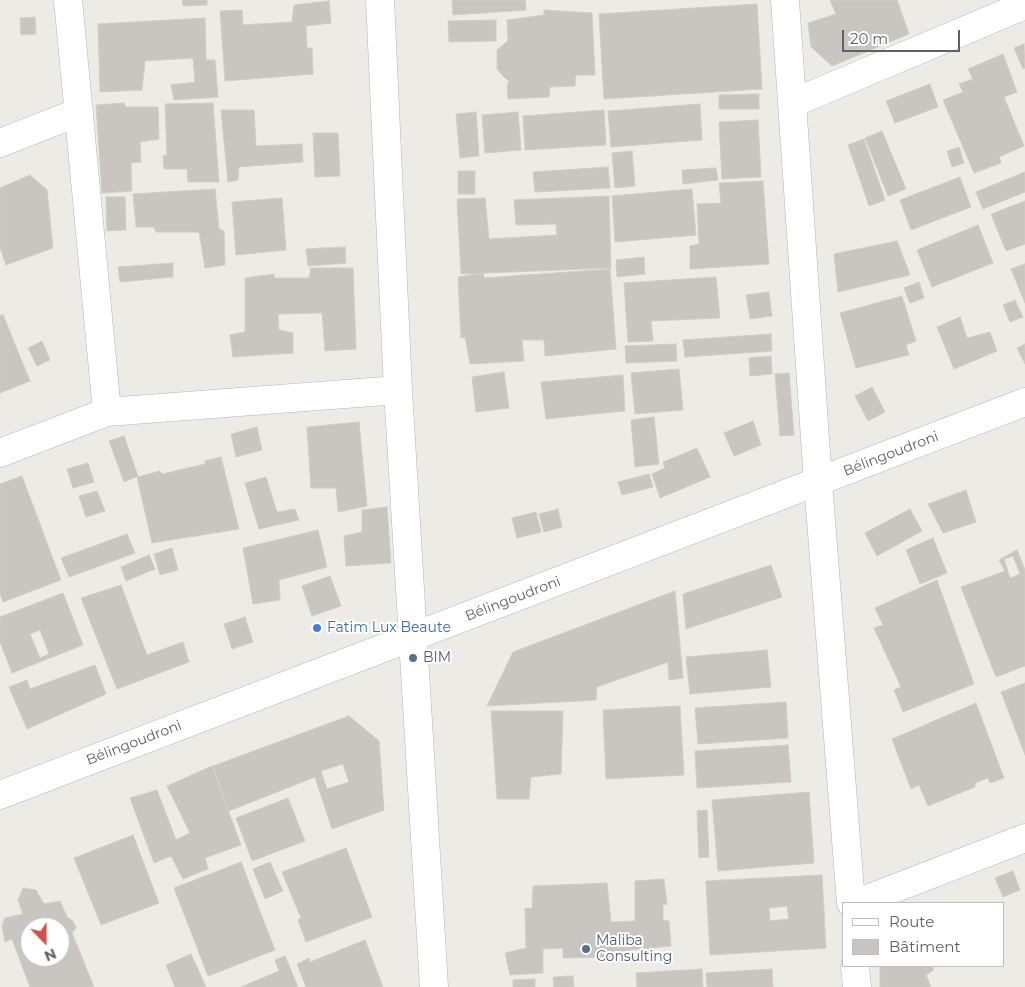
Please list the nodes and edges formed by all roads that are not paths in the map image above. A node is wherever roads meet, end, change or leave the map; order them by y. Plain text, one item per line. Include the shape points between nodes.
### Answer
1 (68, 0) edge
2 (380, 0) edge
3 (785, 0) edge
4 (1025, 5) edge
5 (792, 102) junction
6 (79, 112) junction
7 (0, 143) edge
8 (398, 390) junction
9 (1025, 402) edge
10 (107, 412) junction
11 (0, 452) edge
12 (818, 482) junction
13 (412, 638) junction
14 (0, 795) edge
15 (1025, 838) edge
16 (851, 902) edge
17 (859, 902) edge
18 (855, 967) edge
19 (434, 987) edge
20 (857, 987) edge

1 - 6 street
2 - 8 street
3 - 5 street
4 - 5 street
5 - 12 street
6 - 7 street
6 - 10 street
8 - 10 street
8 - 13 street
9 - 12 street, Bélingoudroni
10 - 11 street
12 - 13 street, Bélingoudroni
12 - 16 street
13 - 14 street, Bélingoudroni
13 - 19 street
15 - 17 street
18 - 20 street

